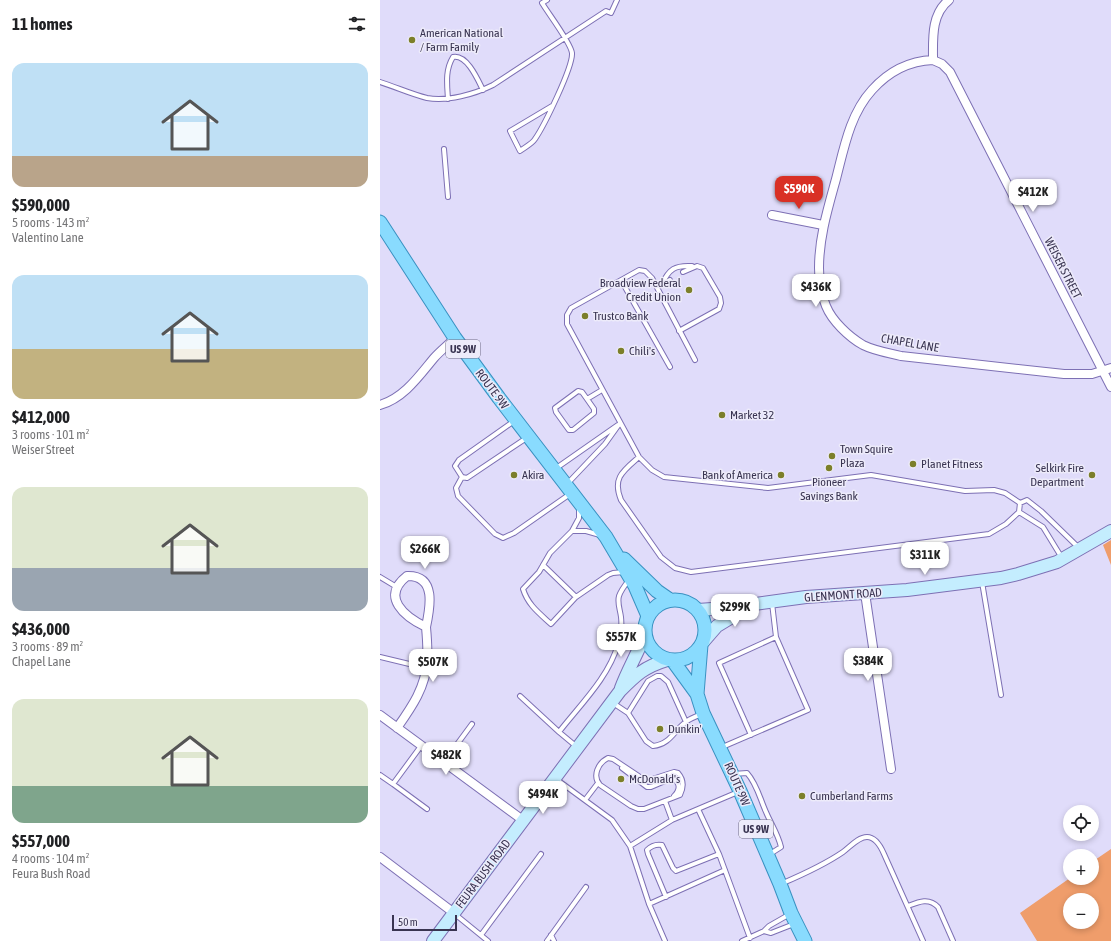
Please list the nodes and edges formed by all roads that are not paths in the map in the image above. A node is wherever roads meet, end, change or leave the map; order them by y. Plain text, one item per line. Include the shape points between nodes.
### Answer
1 (547, 0) edge
2 (617, 0) edge
3 (949, 0) edge
4 (565, 38) junction
5 (933, 60) junction
6 (380, 82) edge
7 (483, 90) junction
8 (448, 99) junction
9 (552, 106) junction
10 (444, 149) dead end
11 (448, 197) dead end
12 (772, 216) dead end
13 (380, 222) edge
14 (823, 225) junction
15 (697, 266) junction
16 (683, 272) dead end
17 (620, 280) junction
18 (670, 280) dead end
19 (662, 284) junction
20 (657, 287) junction
21 (679, 331) junction
22 (455, 338) junction
23 (695, 360) dead end
24 (670, 367) dead end
25 (1107, 370) edge
26 (1111, 387) edge
27 (602, 390) junction
28 (587, 399) junction
29 (380, 405) edge
30 (516, 420) junction
31 (620, 423) junction
32 (528, 437) junction
33 (639, 457) junction
34 (554, 470) junction
35 (462, 477) junction
36 (569, 489) junction
37 (580, 503) junction
38 (1020, 503) junction
39 (1019, 512) junction
40 (572, 531) junction
41 (1111, 531) edge
42 (606, 536) junction
43 (1080, 549) junction
44 (614, 550) junction
45 (1062, 559) junction
46 (543, 565) junction
47 (628, 575) junction
48 (380, 577) edge
49 (982, 581) junction
50 (395, 586) junction
51 (866, 593) junction
52 (576, 598) junction
53 (670, 600) junction
54 (772, 602) junction
55 (756, 604) junction
56 (698, 610) junction
57 (648, 616) junction
58 (426, 627) junction
59 (645, 634) junction
60 (776, 637) junction
61 (702, 643) junction
62 (380, 657) edge
63 (670, 660) junction
64 (426, 668) junction
65 (620, 691) junction
66 (696, 694) junction
67 (1001, 695) dead end
68 (520, 696) dead end
69 (612, 703) junction
70 (628, 713) junction
71 (703, 714) junction
72 (380, 715) edge
73 (686, 722) junction
74 (472, 724) dead end
75 (397, 728) junction
76 (559, 732) junction
77 (751, 735) junction
78 (421, 746) junction
79 (578, 748) junction
80 (720, 748) junction
81 (604, 760) junction
82 (444, 762) junction
83 (891, 769) dead end
84 (732, 774) junction
85 (380, 775) edge
86 (555, 779) junction
87 (598, 783) junction
88 (393, 784) junction
89 (740, 791) junction
90 (673, 798) junction
91 (585, 800) junction
92 (665, 801) junction
93 (427, 809) dead end
94 (698, 809) junction
95 (672, 820) junction
96 (524, 821) junction
97 (630, 846) junction
98 (541, 854) dead end
99 (719, 854) junction
100 (768, 856) junction
101 (380, 857) edge
102 (725, 870) junction
103 (780, 884) junction
104 (586, 887) dead end
105 (666, 897) junction
106 (649, 904) junction
107 (908, 906) junction
108 (454, 913) junction
109 (794, 918) junction
110 (764, 931) junction
111 (481, 935) junction
112 (551, 935) junction
113 (750, 938) junction
114 (433, 941) edge
115 (488, 941) edge
116 (547, 941) edge
117 (554, 941) edge
118 (665, 941) edge
119 (742, 941) edge
120 (805, 941) edge
121 (923, 941) edge
122 (953, 941) edge

1 - 4 lane via 542,3
2 - 4 lane via 611,13 606,11
3 - 5 street via 939,10 936,19
4 - 7 lane
4 - 9 lane via 572,51 571,64
5 - 14 street, CHAPEL LANE via 919,60 900,68 872,90 862,104 847,137
5 - 25 street, WEISER STREET via 950,72 1062,294
6 - 8 lane via 428,98
7 - 8 lane
7 - 8 lane via 476,73 462,58 453,57 447,71
9 - 9 lane via 534,141 520,151 510,131
10 - 11 lane
12 - 14 street
13 - 22 main road, ROUTE 9W / US 9W
14 - 25 street, CHAPEL LANE via 819,268 823,299 835,321 863,345 881,352 909,357 1064,374 1092,374
15 - 16 lane
15 - 19 lane via 678,267 667,273
15 - 21 lane via 703,268 721,303 719,309
17 - 20 lane via 639,270 645,271
17 - 24 lane
17 - 27 lane via 571,308 567,315 567,324
18 - 19 lane
19 - 20 lane
20 - 21 lane
21 - 23 lane
22 - 29 street via 415,381 399,395
22 - 30 main road, ROUTE 9W / US 9W
25 - 26 street, WEISER STREET
27 - 28 lane
27 - 31 lane
28 - 28 lane via 578,391 555,408 569,430 573,430 594,413
30 - 32 main road, ROUTE 9W / US 9W
30 - 35 lane via 458,460 455,466
31 - 33 lane
31 - 34 lane
31 - 36 lane via 605,444 578,471
32 - 34 main road, ROUTE 9W / US 9W
32 - 35 lane via 467,478
33 - 38 lane via 652,470 664,477 768,488 871,475 965,490 994,490 1005,493
33 - 39 lane via 618,481 617,490 621,500 661,557 675,568 691,572 989,534
34 - 36 main road, ROUTE 9W / US 9W
35 - 36 lane via 456,488 458,496 495,534 503,538 514,533
36 - 37 main road, ROUTE 9W / US 9W
37 - 40 lane via 579,518
37 - 42 main road, ROUTE 9W / US 9W
38 - 39 lane
38 - 43 lane via 1027,500
39 - 45 lane via 1043,527
40 - 42 lane via 586,531
40 - 46 lane via 550,553
41 - 43 main road, GLENMONT ROAD
42 - 44 main road, ROUTE 9W / US 9W
43 - 45 main road, GLENMONT ROAD
44 - 47 main road, ROUTE 9W / US 9W
44 - 53 main road, ROUTE 9W / US 9W
45 - 49 main road, GLENMONT ROAD via 1018,574
46 - 52 lane
46 - 52 lane via 523,589 526,598 537,612 551,624
47 - 52 lane via 618,572 608,575
47 - 57 main road, ROUTE 9W / US 9W via 642,599
47 - 76 lane via 619,597 621,627 613,658 598,683
48 - 50 lane
49 - 51 main road, GLENMONT ROAD
49 - 67 lane
50 - 58 street via 392,593 395,605 410,619
50 - 58 street via 407,576 411,576 422,580 427,586 430,594
51 - 54 main road, GLENMONT ROAD
51 - 83 street
53 - 56 main road via 680,600
53 - 57 main road via 654,608
54 - 55 main road, GLENMONT ROAD
54 - 60 lane
55 - 56 main road, GLENMONT ROAD
55 - 61 main road, GLENMONT ROAD via 734,614 717,626
56 - 61 main road via 705,625
57 - 59 main road
58 - 64 street
59 - 63 main road via 652,650 658,656
59 - 65 main road, FEURA BUSH ROAD
60 - 77 lane via 719,663
60 - 77 lane via 808,710
61 - 63 main road via 689,657
61 - 66 main road, ROUTE 9W / US 9W
62 - 64 lane
63 - 65 main road, FEURA BUSH ROAD via 655,663 639,672
63 - 66 main road, ROUTE 9W / US 9W
64 - 75 street via 413,705
65 - 69 main road, FEURA BUSH ROAD
66 - 71 main road, ROUTE 9W / US 9W
68 - 76 lane
69 - 70 lane
69 - 79 main road, FEURA BUSH ROAD
70 - 73 lane via 646,741 653,746 672,738
70 - 73 lane via 648,681 661,676 668,682
71 - 73 lane
71 - 80 main road, ROUTE 9W / US 9W
72 - 75 street
74 - 82 lane
75 - 78 street
76 - 79 lane
77 - 80 lane
78 - 82 street
78 - 88 lane
79 - 86 main road, FEURA BUSH ROAD
80 - 84 main road, ROUTE 9W / US 9W
81 - 87 lane via 596,774
81 - 90 lane via 612,761 647,787 672,778 676,780 680,787
81 - 90 lane via 613,759 646,781 678,773 683,782 683,789 680,795
82 - 96 street
84 - 89 main road, ROUTE 9W / US 9W
84 - 100 lane via 747,773 753,779 779,838 781,847
85 - 88 lane
86 - 91 lane
86 - 96 main road, FEURA BUSH ROAD
87 - 91 lane
87 - 92 lane via 638,809
88 - 93 lane
89 - 94 lane
89 - 100 main road, ROUTE 9W / US 9W
90 - 92 lane
91 - 97 lane via 612,820
92 - 95 lane
94 - 95 lane
94 - 99 lane
95 - 97 lane
96 - 108 main road, FEURA BUSH ROAD
97 - 106 lane
98 - 111 lane
99 - 102 lane
99 - 105 lane via 676,871 662,845 650,847 647,850 648,854
100 - 103 main road, ROUTE 9W / US 9W
101 - 108 street
102 - 105 lane
102 - 113 lane
103 - 107 lane via 820,867 867,837 880,845
103 - 109 main road, ROUTE 9W / US 9W
104 - 112 lane
105 - 106 lane
106 - 118 lane
107 - 121 lane
107 - 122 lane via 919,902 934,903
108 - 111 lane
108 - 114 main road, FEURA BUSH ROAD
109 - 110 lane via 769,926
109 - 110 lane via 771,934
109 - 120 main road, ROUTE 9W / US 9W
110 - 113 lane
111 - 115 lane
112 - 116 lane
112 - 117 lane
113 - 119 lane

